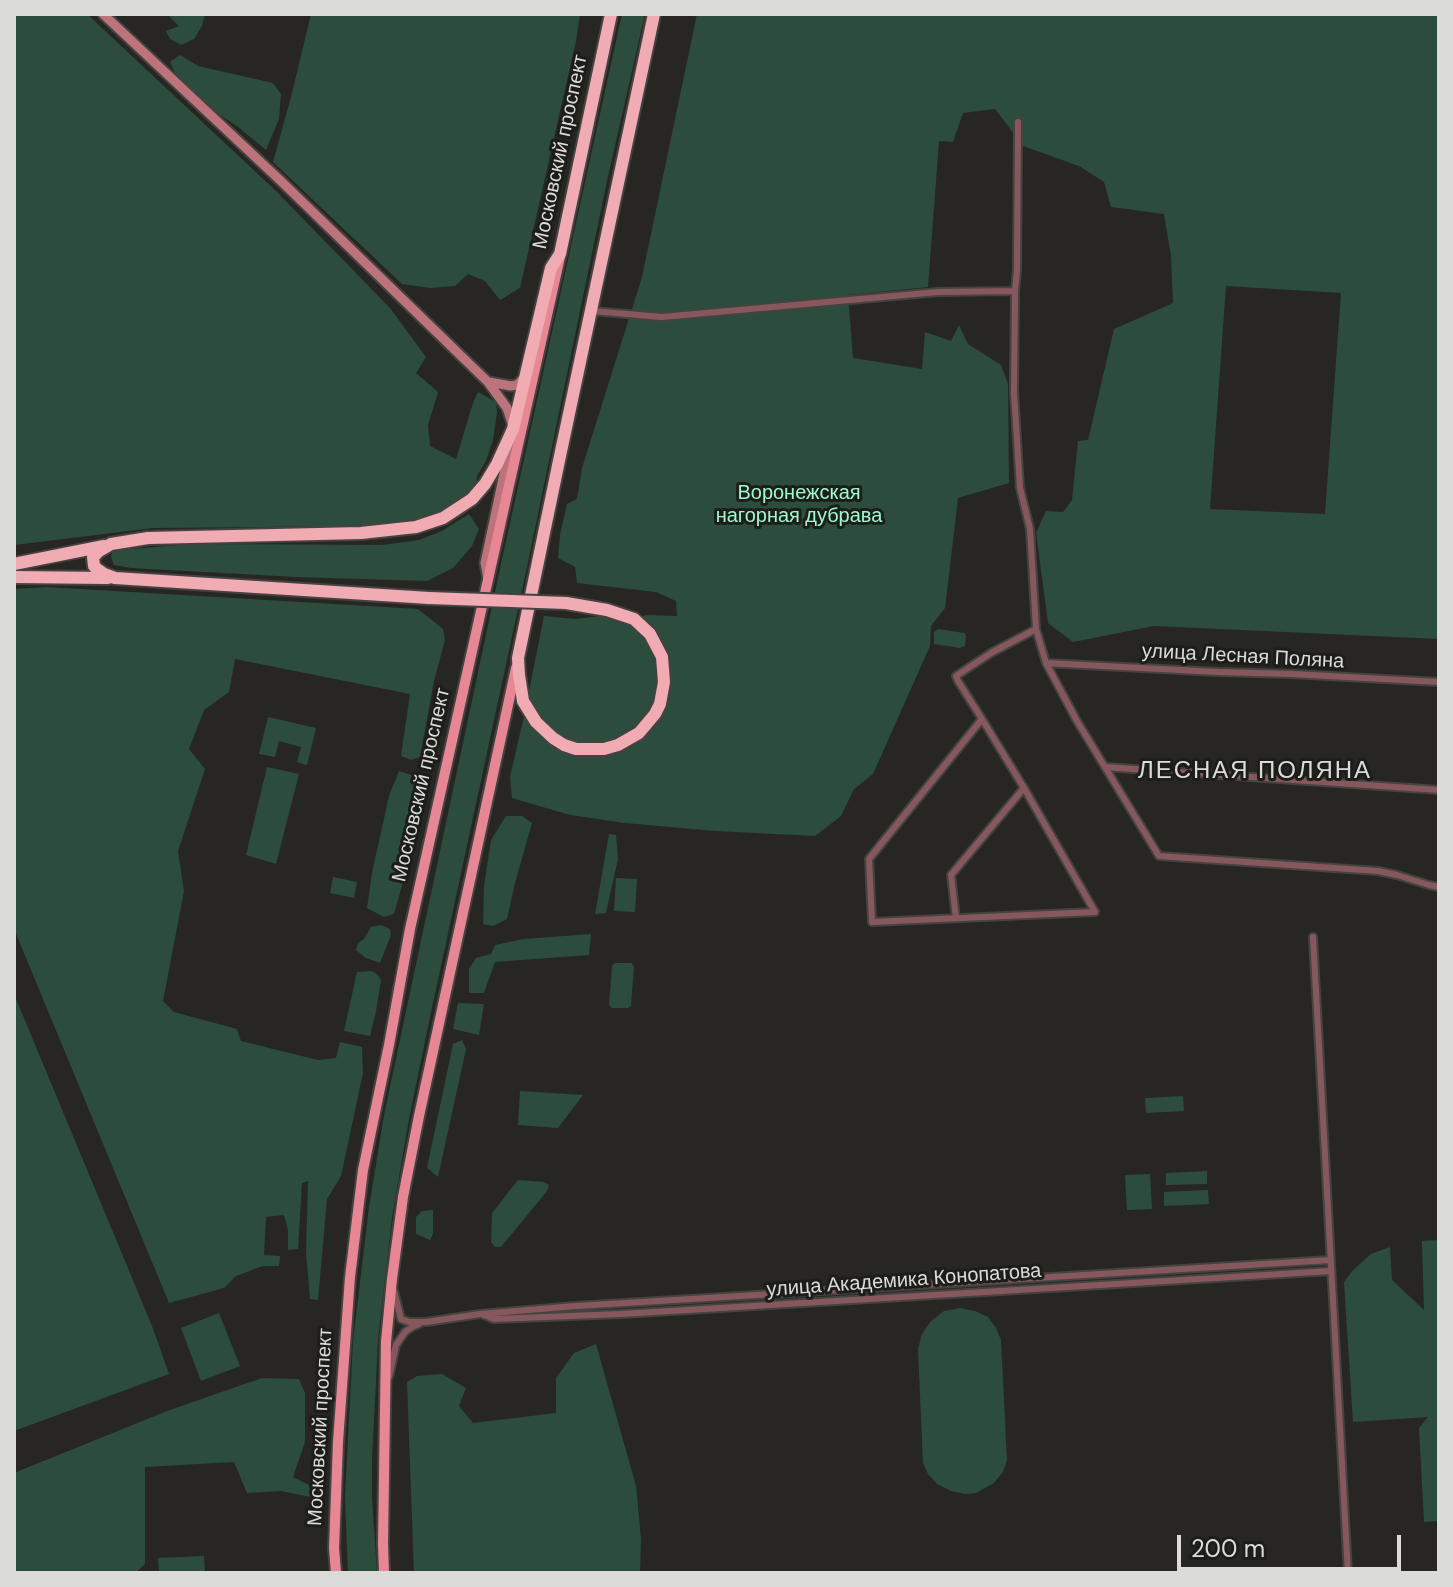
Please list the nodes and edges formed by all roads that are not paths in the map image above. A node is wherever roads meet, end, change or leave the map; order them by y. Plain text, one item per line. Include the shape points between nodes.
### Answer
1 (103, 14) edge
2 (611, 14) edge
3 (654, 14) edge
4 (1018, 122) dead end
5 (560, 254) junction
6 (1015, 291) junction
7 (592, 311) junction
8 (525, 377) junction
9 (488, 382) junction
10 (513, 429) junction
11 (111, 544) junction
12 (14, 564) edge
13 (14, 577) edge
14 (115, 578) junction
15 (488, 582) junction
16 (1036, 629) junction
17 (518, 658) junction
18 (1046, 663) junction
19 (1439, 682) edge
20 (982, 719) junction
21 (1105, 767) junction
22 (1024, 788) junction
23 (1439, 790) edge
24 (1439, 887) edge
25 (956, 918) junction
26 (1313, 937) dead end
27 (1330, 1260) junction
28 (1331, 1271) junction
29 (392, 1279) junction
30 (480, 1314) junction
31 (426, 1322) junction
32 (385, 1397) junction
33 (336, 1573) edge
34 (384, 1573) edge
35 (1348, 1573) edge

1 - 9 street
2 - 5 highway, Московский проспект
3 - 7 highway
4 - 6 street
5 - 8 highway via 551,268
5 - 15 main road, Московский проспект
6 - 7 street via 938,292 662,317
6 - 16 street via 1017,450 1030,529
7 - 17 highway
8 - 9 street via 511,386
8 - 10 highway
9 - 10 street via 507,408
10 - 11 highway via 478,491 459,509 431,523 387,531 188,536
10 - 15 street via 485,563
11 - 12 highway
11 - 14 highway via 95,554 93,562
13 - 14 highway
14 - 17 highway, bridge via 588,605 634,619 650,634 662,657 660,704 648,724 628,740 604,749 576,749 553,738 527,710
15 - 33 main road, Московский проспект via 410,929 363,1170 338,1442
16 - 18 street
16 - 20 street via 956,676
17 - 29 main road via 419,1116
18 - 19 street, улица Лесная Поляна
18 - 21 street
20 - 22 street
20 - 25 street via 869,859 872,922
21 - 23 street
21 - 24 street via 1159,856 1378,871
22 - 25 street via 951,875
22 - 25 street via 1095,912
26 - 27 street
27 - 28 street
27 - 30 street, улица Академика Конопатова
28 - 30 street, улица Академика Конопатова via 567,1316 494,1319
28 - 35 street
29 - 31 street via 401,1319
29 - 32 main road
30 - 31 street, улица Академика Конопатова
31 - 32 street via 405,1332 396,1345
32 - 34 main road

